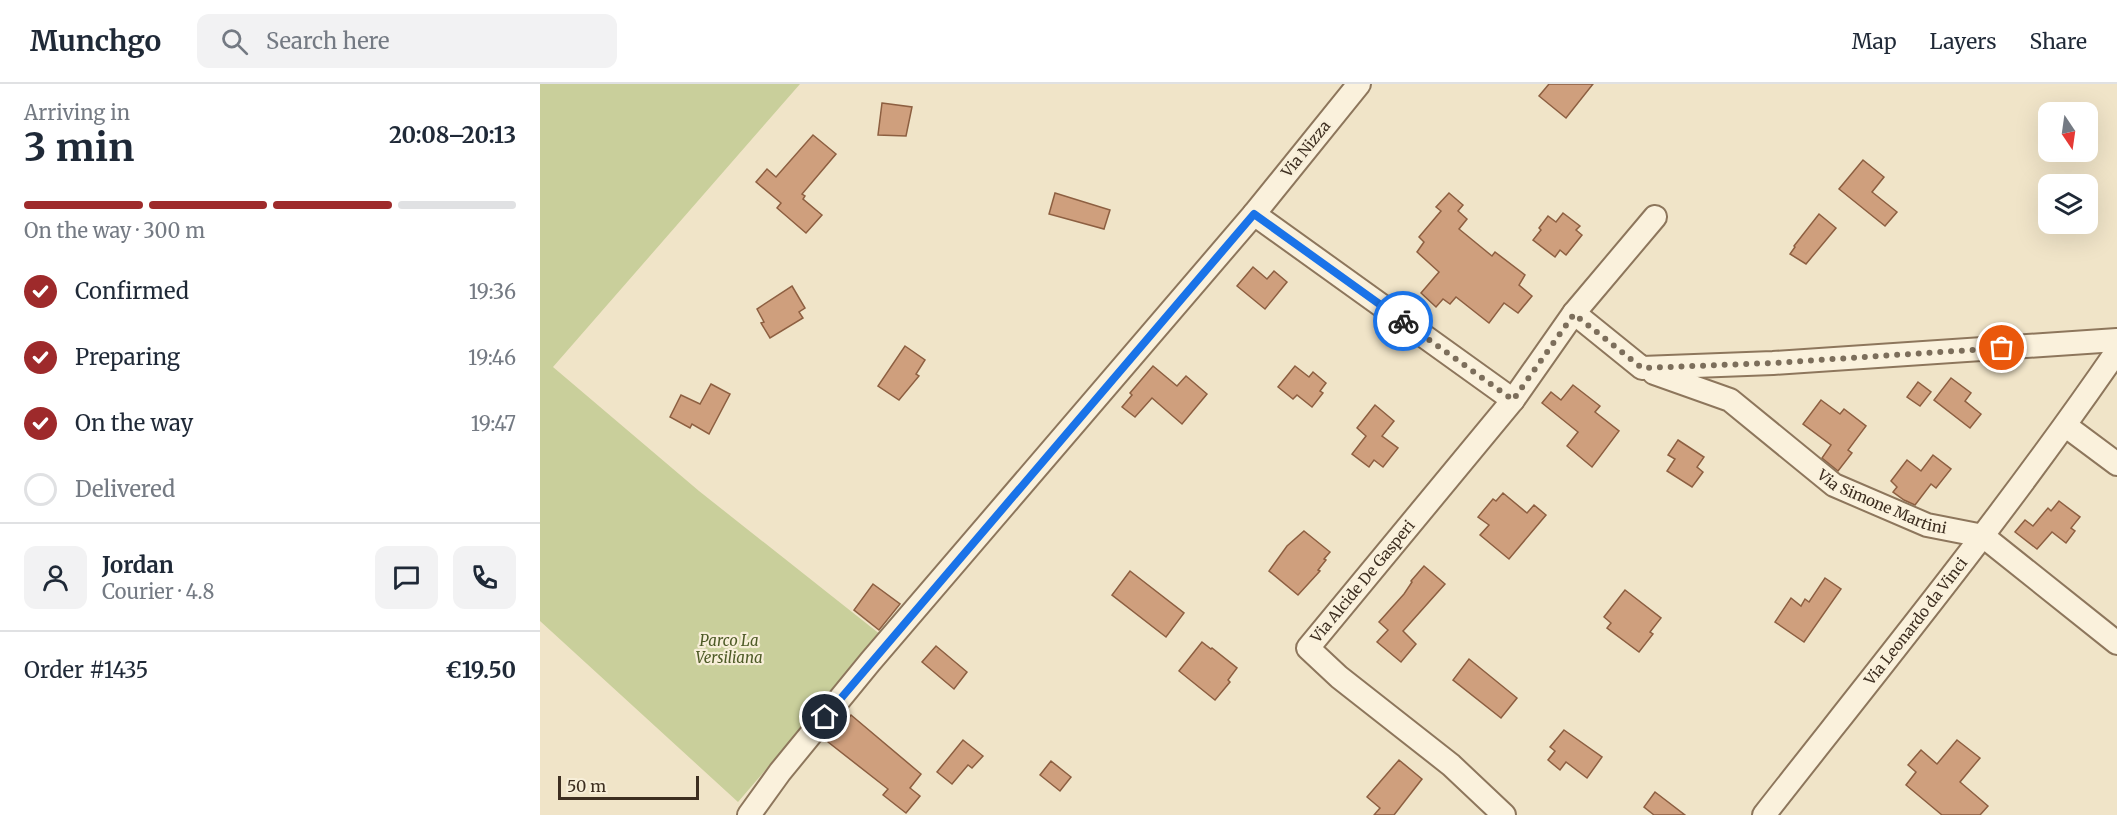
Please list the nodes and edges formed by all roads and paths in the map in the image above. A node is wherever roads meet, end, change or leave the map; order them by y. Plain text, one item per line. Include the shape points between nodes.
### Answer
1 (1359, 84) edge
2 (1254, 214) junction
3 (1655, 218) dead end
4 (1574, 314) junction
5 (2117, 340) edge
6 (2117, 351) edge
7 (1642, 368) junction
8 (1513, 400) junction
9 (2066, 426) junction
10 (2117, 464) edge
11 (1983, 536) junction
12 (2117, 643) edge
13 (749, 815) edge
14 (1504, 815) edge
15 (1764, 815) edge

1 - 2 street, Via Nizza
2 - 8 street
2 - 13 street, Via Nizza via 870,662
3 - 4 street
4 - 7 street
4 - 8 street
5 - 7 street
6 - 9 street, Via Leonardo da Vinci
7 - 11 street, Via Simone Martini via 1731,400 1834,485 1927,525
8 - 14 street, Via Alcide De Gasperi via 1308,648 1451,765
9 - 10 street
9 - 11 street, Via Leonardo da Vinci
11 - 12 street, Via Simone Martini
11 - 15 street, Via Leonardo da Vinci

